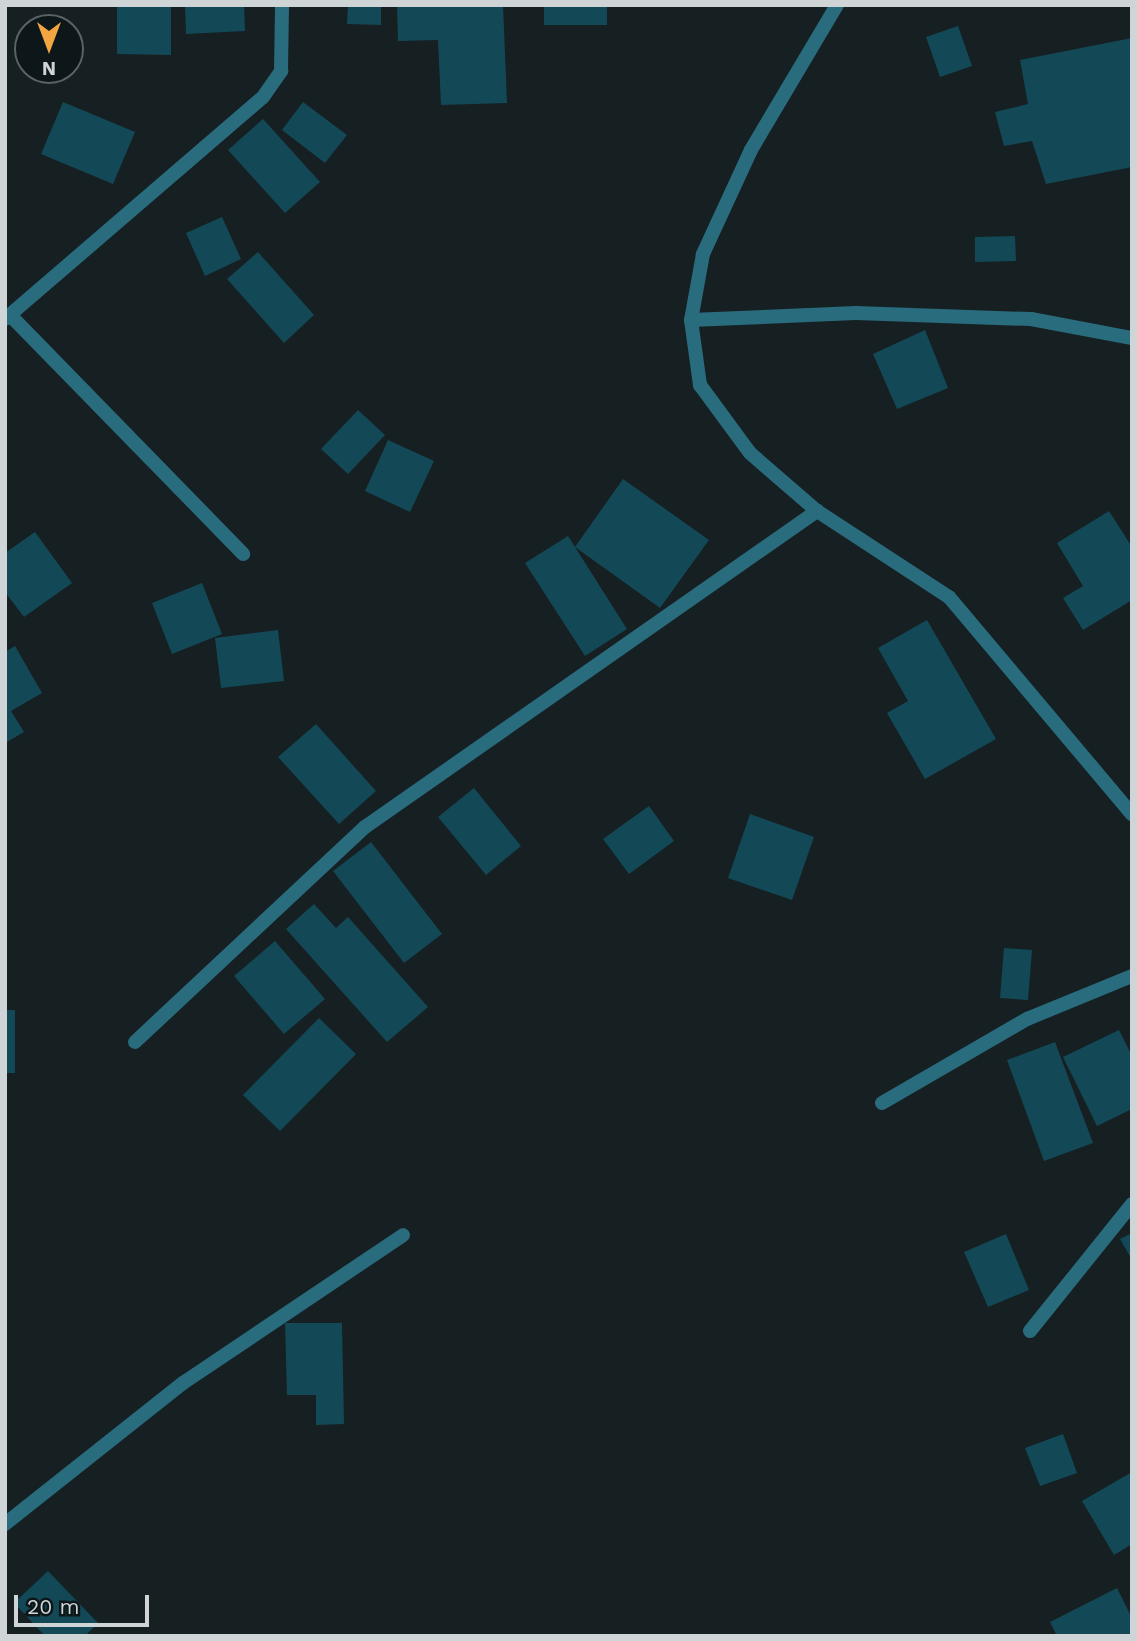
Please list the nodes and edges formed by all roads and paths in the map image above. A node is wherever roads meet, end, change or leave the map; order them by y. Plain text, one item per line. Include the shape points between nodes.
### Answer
1 (282, 5) edge
2 (837, 5) edge
3 (7, 317) edge
4 (691, 320) junction
5 (1132, 338) edge
6 (817, 510) junction
7 (243, 554) dead end
8 (1132, 814) edge
9 (1132, 976) edge
10 (135, 1042) dead end
11 (882, 1103) dead end
12 (1132, 1204) edge
13 (403, 1235) dead end
14 (1030, 1331) dead end
15 (5, 1524) edge

1 - 3 street via 281,71 263,97
2 - 4 street via 751,150 702,254
3 - 7 street
4 - 5 street via 856,313 1031,319
4 - 6 street via 700,385 750,453
6 - 8 street via 949,597
6 - 10 street via 365,827
9 - 11 street via 1027,1019
12 - 14 street
13 - 15 street via 183,1383

